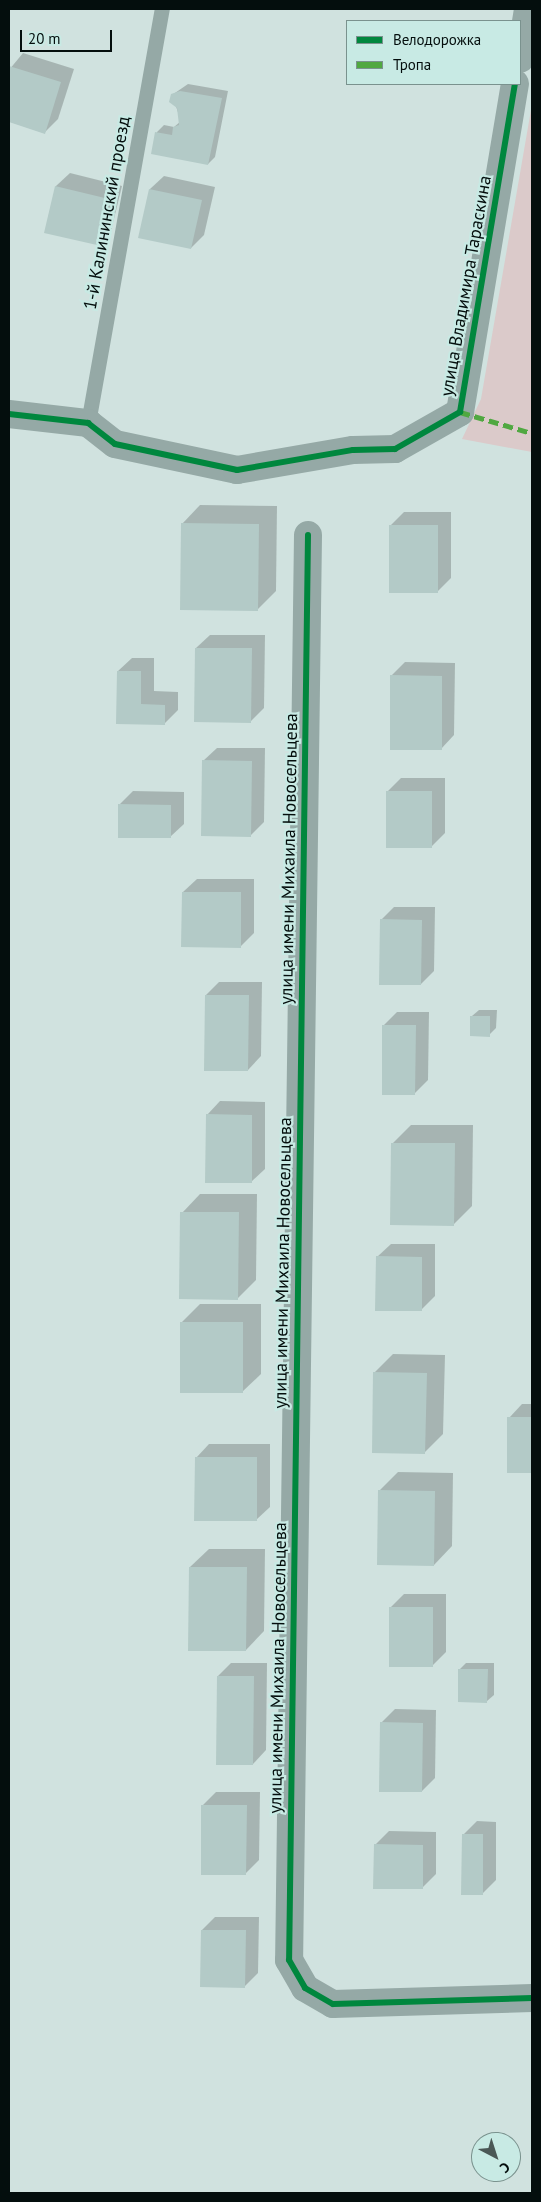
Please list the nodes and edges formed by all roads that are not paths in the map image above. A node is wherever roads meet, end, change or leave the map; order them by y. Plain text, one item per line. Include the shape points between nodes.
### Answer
1 (162, 9) edge
2 (528, 9) edge
3 (521, 52) edge
4 (516, 85) edge
5 (9, 414) edge
6 (88, 423) junction
7 (308, 535) dead end
8 (532, 1998) edge

1 - 6 lane, 1-й Калининский проезд
2 - 3 street
4 - 6 street, улица Владимира Тараскина via 460,412 395,449 353,450 236,470 115,444
5 - 6 street
7 - 8 street, улица имени Михаила Новосельцева via 289,1960 306,1988 332,2004

